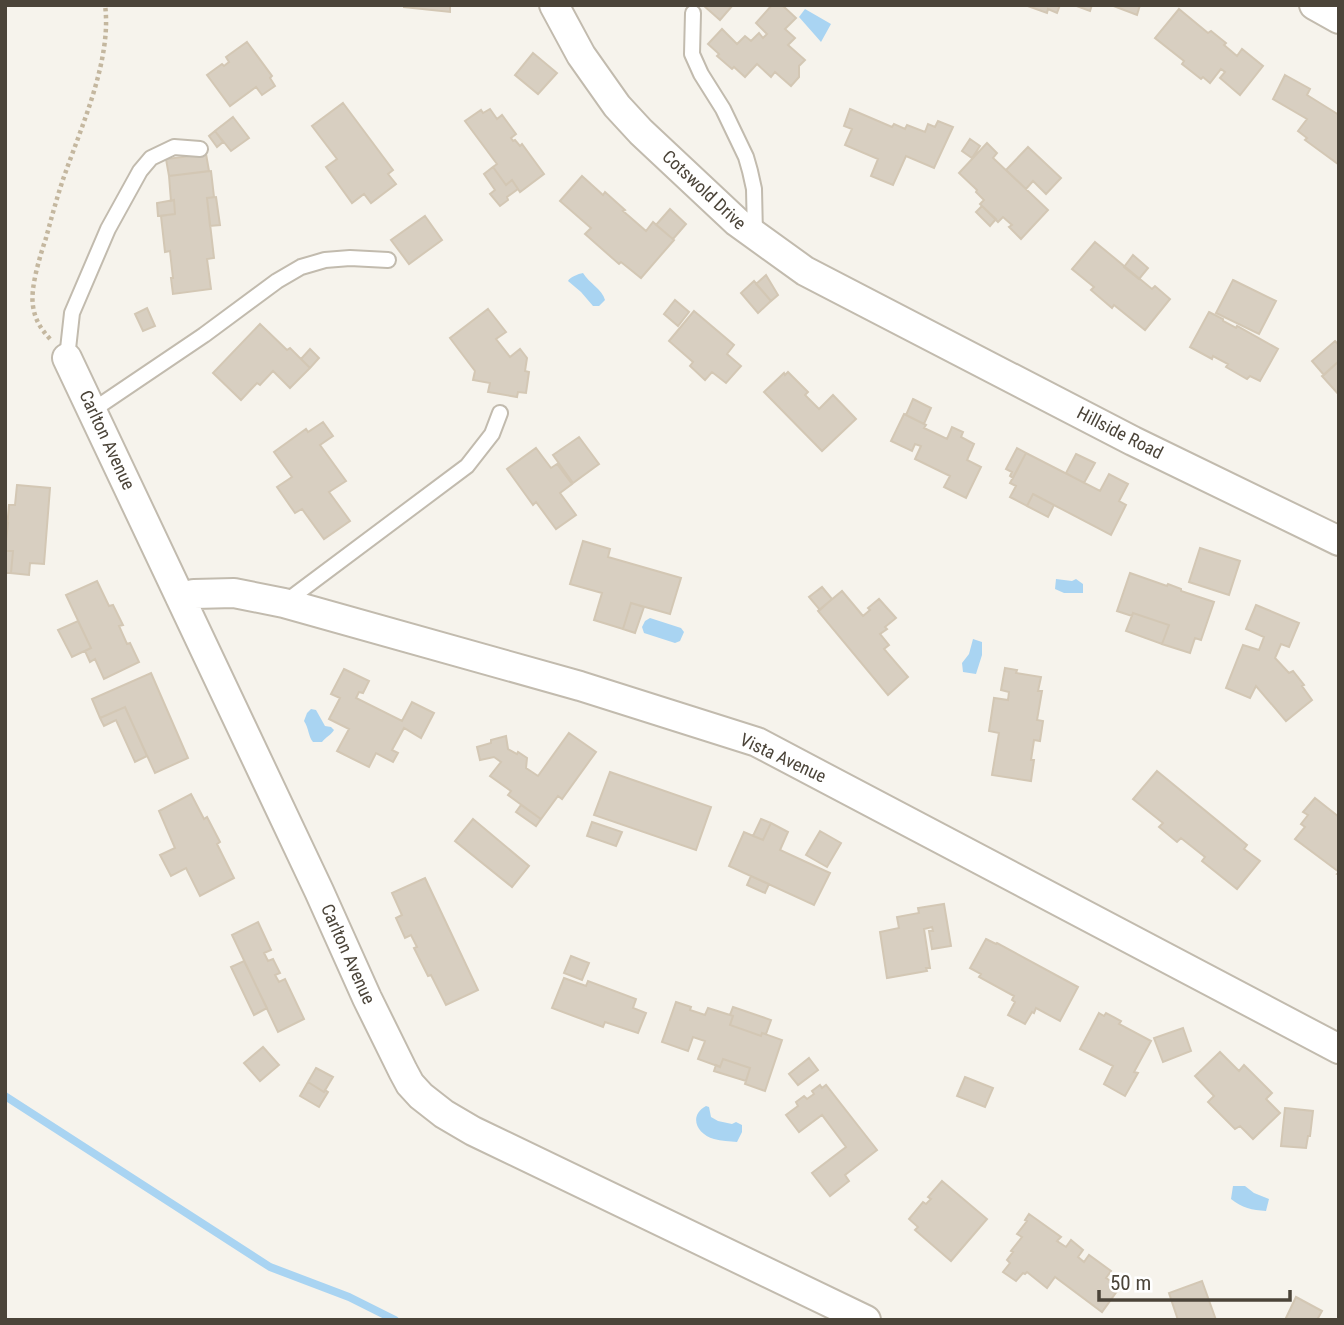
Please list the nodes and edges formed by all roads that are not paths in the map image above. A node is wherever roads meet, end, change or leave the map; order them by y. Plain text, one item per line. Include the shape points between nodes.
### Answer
1 (554, 5) edge
2 (692, 13) dead end
3 (200, 149) dead end
4 (755, 236) junction
5 (388, 260) dead end
6 (903, 323) joint
7 (67, 358) joint
8 (93, 410) junction
9 (500, 413) dead end
10 (1339, 541) edge
11 (180, 597) junction
12 (284, 603) junction
13 (1339, 1049) edge
14 (866, 1320) edge

1 - 4 street, Cotswold Drive via 581,55 617,106
2 - 4 lane via 692,54 746,157 754,189
3 - 7 lane via 174,148 151,158 140,171 108,229 72,313
4 - 6 street, Cotswold Drive via 804,271
5 - 8 lane via 325,260 301,267
6 - 10 street, Hillside Road
7 - 8 street, Carlton Avenue
8 - 11 street, Carlton Avenue
9 - 12 lane via 492,434 467,466
11 - 12 street, Vista Avenue via 234,593
11 - 14 street, Carlton Avenue via 379,1022 410,1084 421,1096 473,1131
12 - 13 street, Vista Avenue via 580,686 757,742

